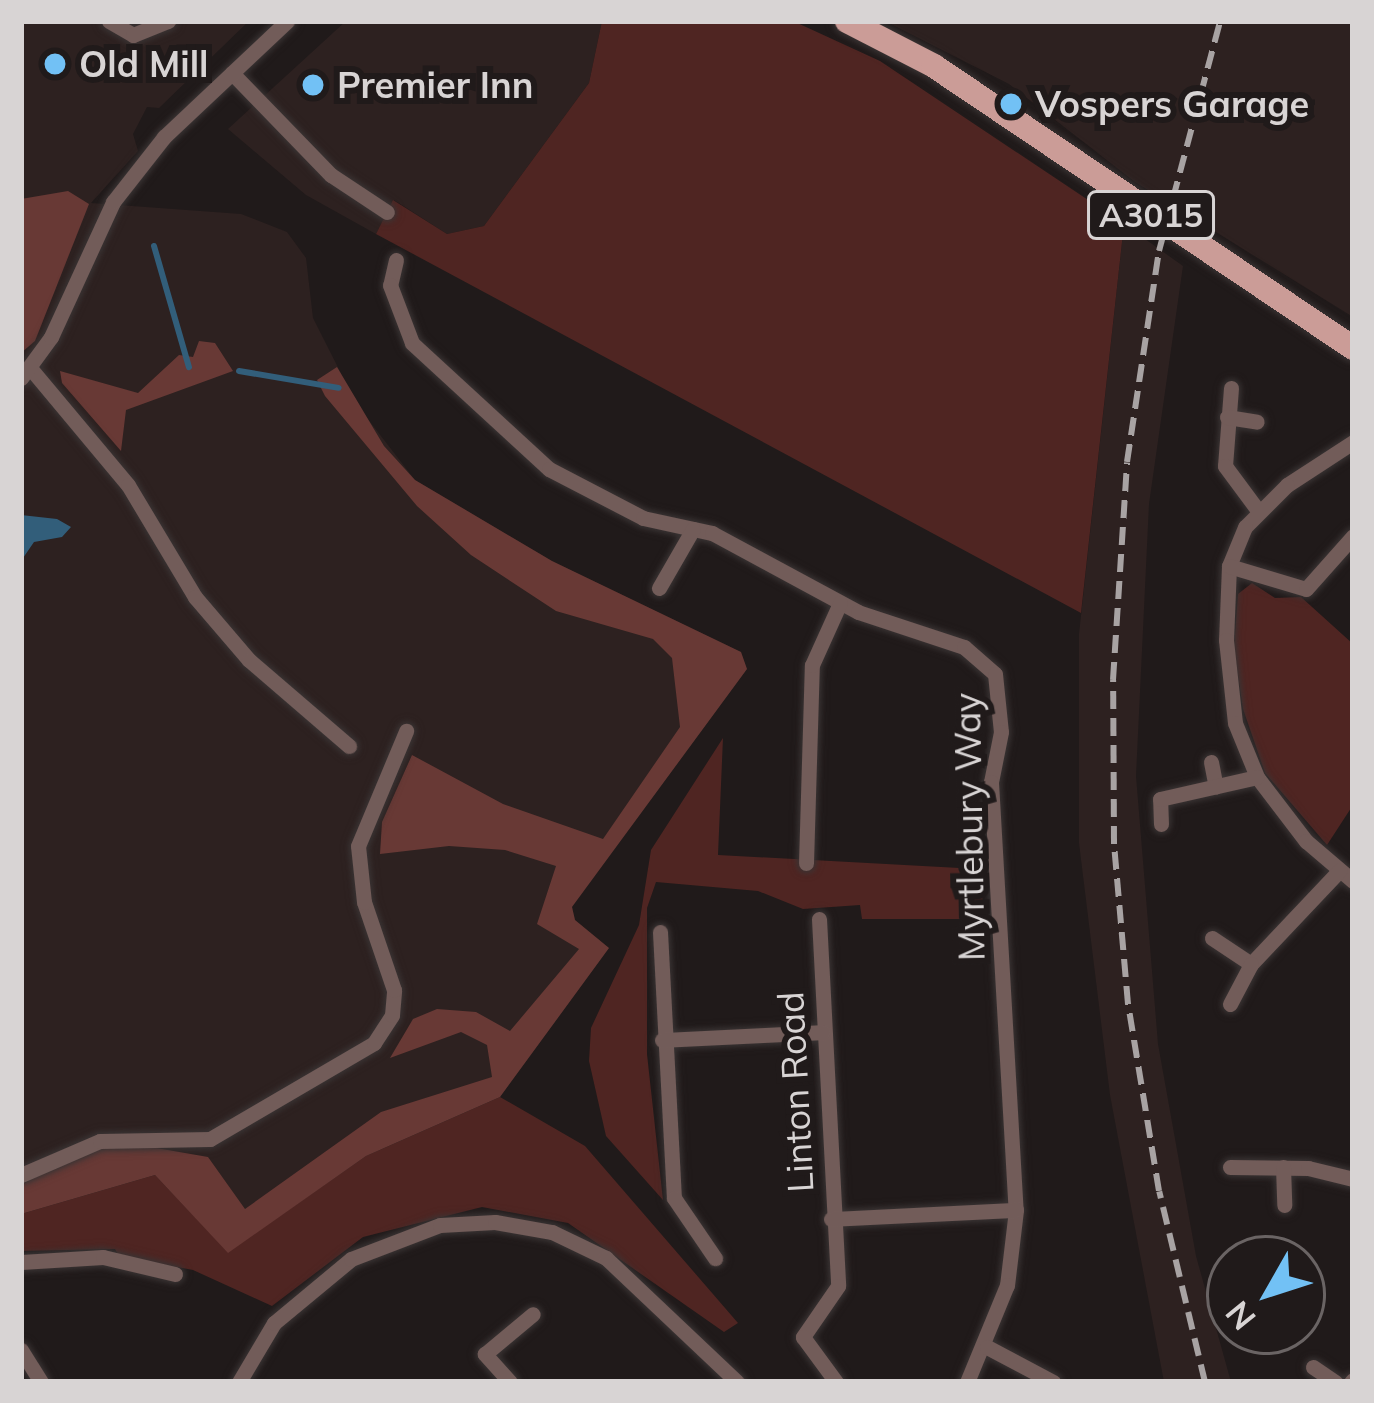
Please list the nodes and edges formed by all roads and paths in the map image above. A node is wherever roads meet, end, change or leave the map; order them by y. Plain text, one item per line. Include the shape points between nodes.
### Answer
1 (110, 21) edge
2 (168, 21) edge
3 (287, 21) edge
4 (847, 21) edge
5 (232, 73) junction
6 (387, 212) dead end
7 (395, 260) dead end
8 (1316, 329) junction
9 (1353, 348) edge
10 (1353, 366) edge
11 (26, 373) edge
12 (1231, 388) dead end
13 (1227, 417) junction
14 (1256, 422) dead end
15 (1353, 442) edge
16 (1259, 512) junction
17 (693, 529) junction
18 (1353, 536) edge
19 (1229, 566) junction
20 (659, 588) dead end
21 (840, 603) junction
22 (406, 731) dead end
23 (349, 746) dead end
24 (1210, 762) dead end
25 (1257, 777) junction
26 (1216, 787) junction
27 (1161, 824) dead end
28 (806, 863) dead end
29 (1347, 876) edge
30 (819, 919) dead end
31 (660, 932) dead end
32 (1212, 938) dead end
33 (1251, 964) junction
34 (1230, 1004) dead end
35 (824, 1032) junction
36 (662, 1040) junction
37 (1230, 1167) dead end
38 (1283, 1167) junction
39 (21, 1175) edge
40 (1353, 1179) edge
41 (1284, 1205) dead end
42 (1016, 1210) junction
43 (831, 1220) junction
44 (715, 1258) dead end
45 (21, 1262) edge
46 (175, 1274) dead end
47 (533, 1314) dead end
48 (987, 1348) junction
49 (21, 1350) edge
50 (1313, 1366) dead end
51 (41, 1382) edge
52 (239, 1382) edge
53 (509, 1382) edge
54 (737, 1382) edge
55 (836, 1382) edge
56 (967, 1382) edge
57 (1053, 1382) edge
58 (1335, 1382) edge

1 - 2 street via 133,35
3 - 5 street
4 - 8 main road, A3015 via 934,66
5 - 6 street via 331,175
5 - 11 street via 153,149 113,202
7 - 17 street, Myrtlebury Way via 390,285 412,343 523,448 643,518
8 - 9 main road, A3015
8 - 10 main road, A3015
11 - 23 street via 128,485 195,597 249,660
12 - 13 street
13 - 14 street
13 - 16 street via 1225,466
15 - 16 street
16 - 19 street
17 - 20 street
17 - 21 street, Myrtlebury Way
18 - 19 street via 1306,589
19 - 25 street via 1234,723
21 - 28 street via 813,653
21 - 42 street, Myrtlebury Way via 917,637 964,646 998,684 991,782
22 - 39 street via 358,846 364,902 394,990 392,1015 374,1043 209,1139 100,1141
24 - 26 street
25 - 26 street
25 - 29 street
26 - 27 street via 1160,799
29 - 33 street
30 - 35 street, Linton Road
31 - 36 street
32 - 33 street
33 - 34 street
35 - 36 street
35 - 43 street, Linton Road
36 - 44 street via 674,1198
37 - 38 street
38 - 40 street
38 - 41 street
42 - 43 street, Linton Road
42 - 48 street, Myrtlebury Way
43 - 55 street via 836,1295 803,1337
45 - 46 street via 103,1257
47 - 53 street via 484,1354
48 - 56 street, Myrtlebury Way
48 - 57 street
49 - 51 street
50 - 58 street
52 - 54 street via 274,1323 351,1259 411,1233 482,1222 552,1232 606,1258

